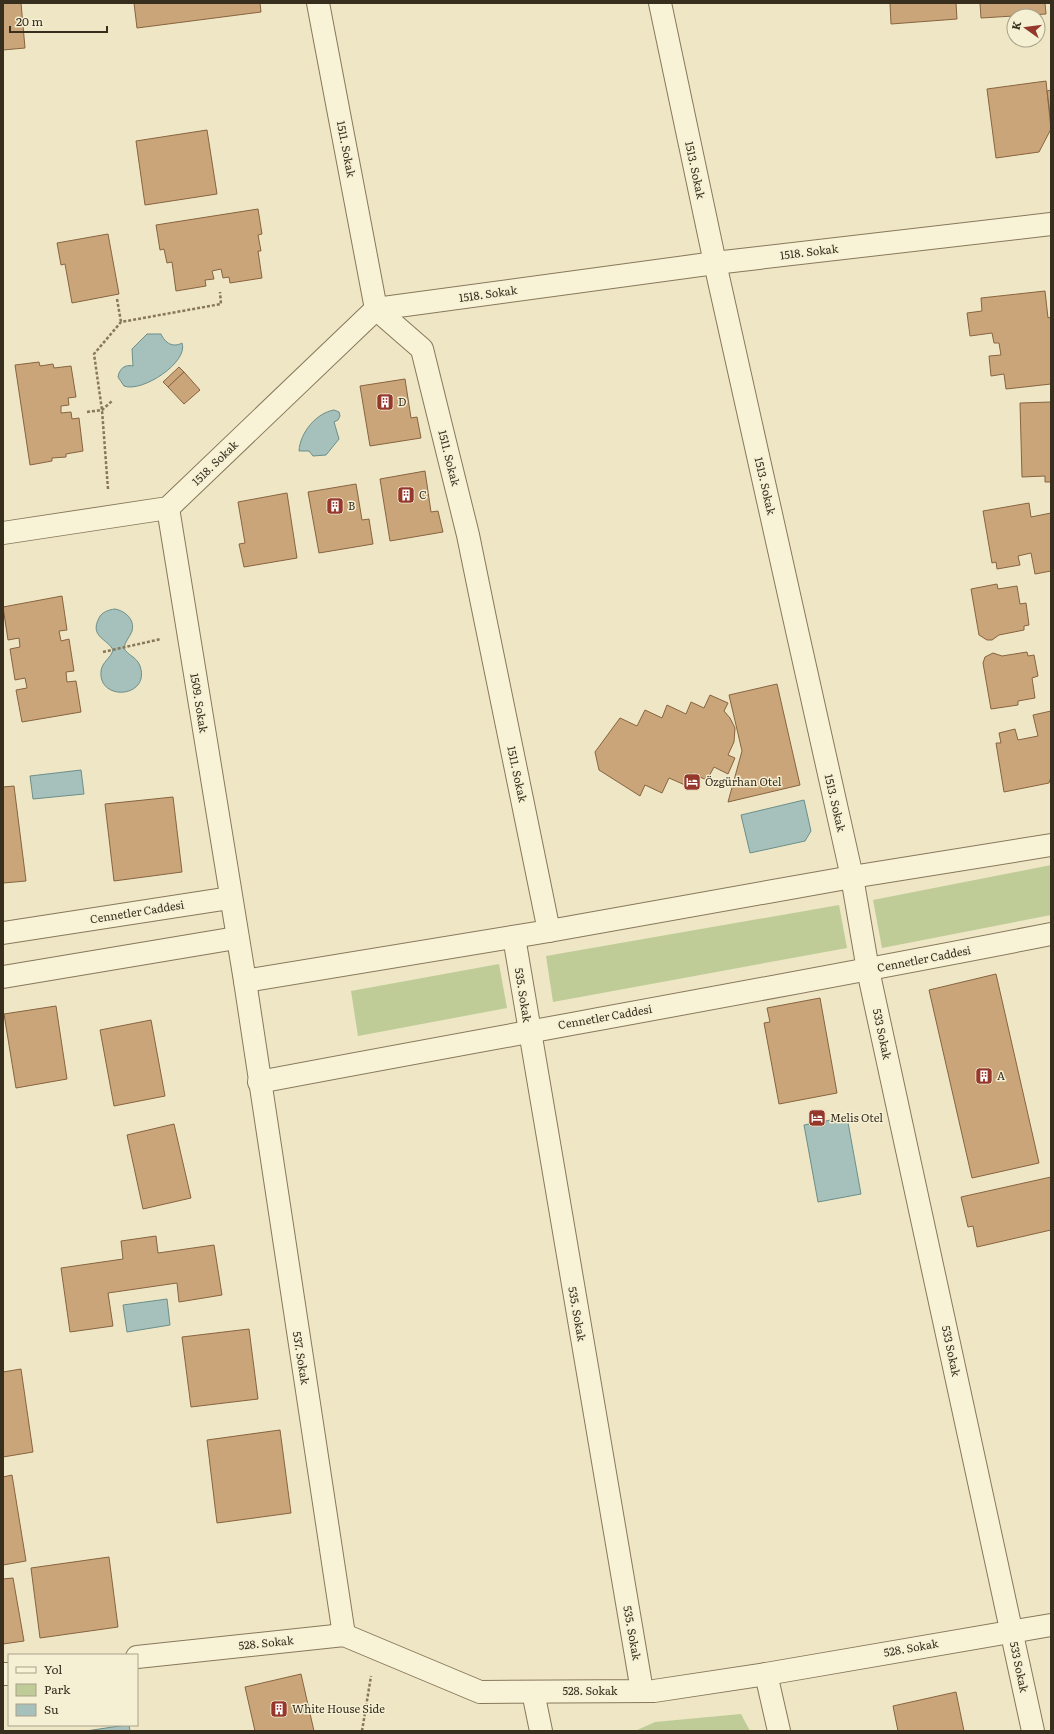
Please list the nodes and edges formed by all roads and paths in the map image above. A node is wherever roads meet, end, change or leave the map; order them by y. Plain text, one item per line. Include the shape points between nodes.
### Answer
1 (318, 3) edge
2 (660, 3) edge
3 (1051, 224) edge
4 (715, 263) junction
5 (220, 292) dead end
6 (117, 299) dead end
7 (376, 309) junction
8 (121, 322) junction
9 (112, 401) dead end
10 (102, 410) junction
11 (87, 412) dead end
12 (168, 508) junction
13 (110, 517) junction
14 (3, 533) edge
15 (132, 646) dead end
16 (103, 652) dead end
17 (1051, 844) edge
18 (852, 877) junction
19 (230, 898) junction
20 (549, 931) junction
21 (3, 933) edge
22 (1051, 934) edge
23 (514, 937) junction
24 (236, 938) junction
25 (868, 970) junction
26 (3, 977) edge
27 (244, 982) junction
28 (529, 1030) junction
29 (259, 1082) junction
30 (1051, 1625) edge
31 (1011, 1631) junction
32 (344, 1635) junction
33 (376, 1648) junction
34 (138, 1657) edge
35 (766, 1674) junction
36 (642, 1691) junction
37 (533, 1692) junction
38 (362, 1731) edge
39 (541, 1731) edge
40 (779, 1731) edge
41 (1033, 1731) edge

1 - 7 street, 1511. Sokak
2 - 4 street, 1513. Sokak
3 - 4 street, 1518. Sokak
4 - 7 street, 1518. Sokak
4 - 18 street, 1513. Sokak
5 - 8 path via 221,304
6 - 8 path
7 - 12 street, 1518. Sokak
7 - 20 street, 1511. Sokak via 422,349 468,535
8 - 10 path via 94,354
9 - 10 path
10 - 11 path
10 - 13 path
12 - 13 street
12 - 19 street, 1509. Sokak
13 - 14 street
15 - 16 path
17 - 18 street
18 - 20 street
18 - 25 street, 1513. Sokak
19 - 21 street, Cennetler Caddesi
19 - 24 street
20 - 23 street
22 - 25 street, Cennetler Caddesi
23 - 27 street
23 - 28 street, 535. Sokak
24 - 26 street
24 - 27 street
25 - 28 street, Cennetler Caddesi
25 - 31 street, 533 Sokak
27 - 29 street
28 - 29 street, Cennetler Caddesi
28 - 36 street, 535. Sokak
29 - 32 street, 537. Sokak
30 - 31 street, 528. Sokak
31 - 35 street, 528. Sokak
31 - 41 street, 533 Sokak
32 - 33 street, 528. Sokak
32 - 34 street, 528. Sokak
33 - 37 street, 528. Sokak via 480,1692
33 - 38 path
35 - 36 street, 528. Sokak
35 - 40 street
36 - 37 street, 528. Sokak
37 - 39 street

